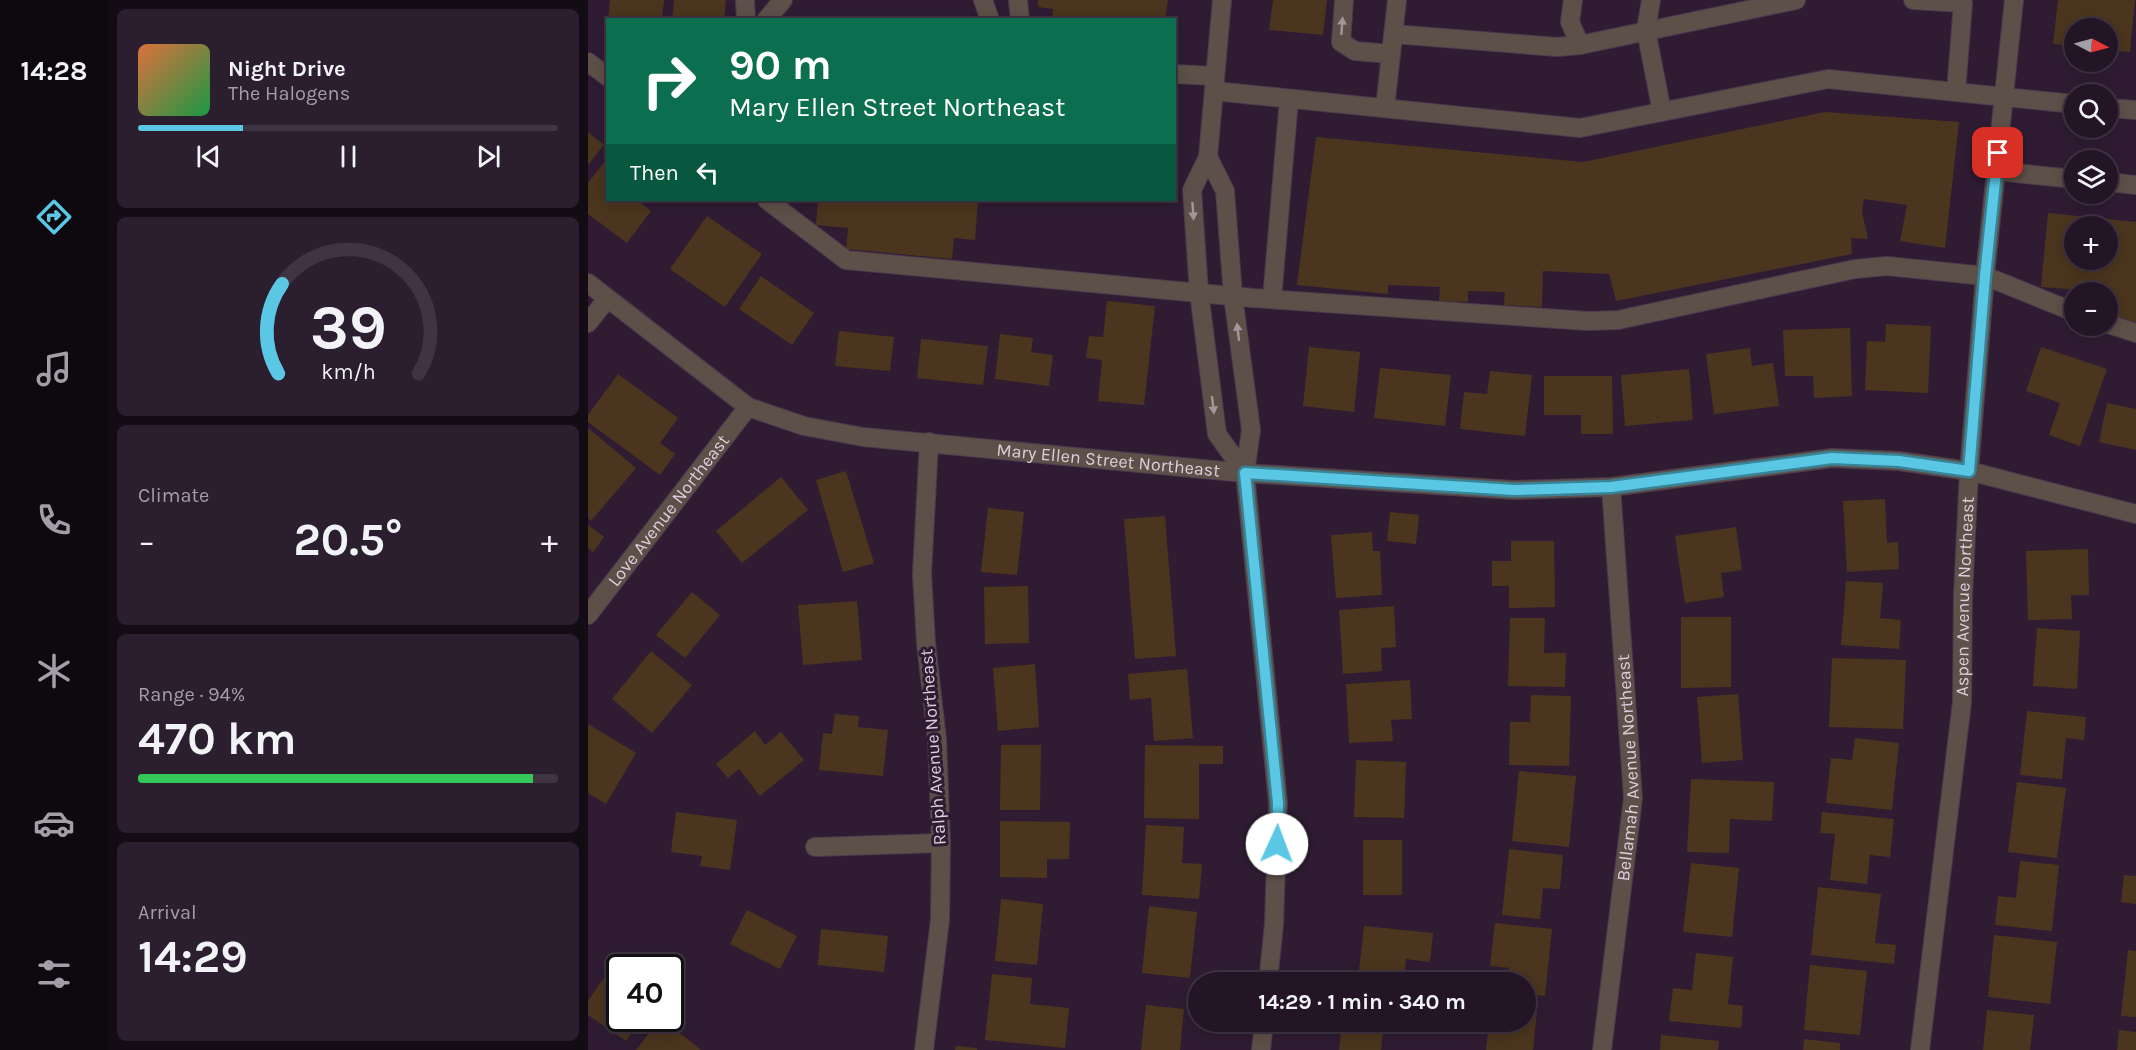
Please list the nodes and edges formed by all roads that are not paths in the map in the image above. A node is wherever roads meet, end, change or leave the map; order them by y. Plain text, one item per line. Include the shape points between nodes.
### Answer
1 (745, 0) edge
2 (783, 0) edge
3 (982, 0) edge
4 (1018, 0) edge
5 (1222, 0) edge
6 (1344, 0) edge
7 (1396, 0) edge
8 (1573, 0) edge
9 (1651, 0) edge
10 (1796, 0) edge
11 (1913, 0) edge
12 (2014, 0) edge
13 (746, 18) edge
14 (768, 18) edge
15 (989, 18) edge
16 (1020, 18) edge
17 (1646, 30) junction
18 (1393, 34) junction
19 (1580, 45) junction
20 (1390, 54) junction
21 (588, 62) edge
22 (1176, 74) edge
23 (606, 76) edge
24 (1214, 84) junction
25 (1956, 92) junction
26 (2004, 97) junction
27 (1289, 99) junction
28 (2064, 103) edge
29 (1385, 108) junction
30 (2118, 109) edge
31 (2136, 110) edge
32 (1662, 112) junction
33 (1208, 157) junction
34 (1996, 171) junction
35 (2064, 178) edge
36 (2118, 183) edge
37 (2136, 185) edge
38 (768, 201) edge
39 (1985, 276) junction
40 (588, 284) edge
41 (1199, 292) junction
42 (1233, 296) junction
43 (607, 299) junction
44 (1272, 299) junction
45 (2064, 308) edge
46 (588, 323) edge
47 (2118, 327) edge
48 (2136, 333) edge
49 (748, 407) junction
50 (929, 442) junction
51 (1969, 471) junction
52 (1245, 473) junction
53 (1611, 487) junction
54 (2136, 513) edge
55 (588, 615) edge
56 (941, 843) junction
57 (815, 847) dead end
58 (1269, 972) edge
59 (1263, 1032) edge
60 (924, 1050) edge
61 (1261, 1050) edge
62 (1602, 1050) edge
63 (1920, 1050) edge

1 - 13 street
2 - 14 street
3 - 15 street
4 - 16 street
5 - 24 street
20 -> 6 street via 1355,51 1341,42
7 - 18 street
8 - 19 street via 1570,22
9 - 17 street
10 - 17 street
11 - 25 street via 1963,3
12 - 26 street, Aspen Avenue Northeast
17 - 19 street
17 - 32 street
18 - 19 street via 1557,47
18 - 20 street
20 - 29 street
21 - 23 street
22 - 24 street
24 - 27 street
24 - 33 street
25 - 26 street
25 - 32 street via 1828,79
26 - 28 street
26 - 34 street, Aspen Avenue Northeast
27 - 29 street
27 - 44 street
29 - 32 street via 1580,128
30 - 31 street
33 -> 41 street via 1192,190
33 - 42 street via 1225,191
34 - 35 street
34 - 39 street, Aspen Avenue Northeast
36 - 37 street
38 - 41 street via 846,260
39 - 44 street via 1887,266 1855,269 1618,320 1588,321
39 - 45 street
39 - 51 street, Aspen Avenue Northeast
40 - 43 street, Mary Ellen Street Northeast
41 - 42 street
41 -> 52 street via 1217,434
42 - 44 street
52 -> 42 street via 1251,430
43 - 46 street
43 - 49 street, Mary Ellen Street Northeast
47 - 48 street
49 - 50 street, Mary Ellen Street Northeast via 804,426 863,437
49 - 55 street, Love Avenue Northeast
50 - 52 street, Mary Ellen Street Northeast
50 - 56 street, Ralph Avenue Northeast via 922,574 937,740
51 - 53 street, Mary Ellen Street Northeast via 1899,461 1832,458
51 - 54 street, Mary Ellen Street Northeast
51 - 63 street, Aspen Avenue Northeast via 1962,702
52 - 53 street, Mary Ellen Street Northeast via 1514,490
52 - 58 street via 1278,803
53 - 62 street, Bellamah Avenue Northeast via 1633,798
56 - 57 street
56 - 60 street, Ralph Avenue Northeast via 940,920
59 - 61 street

